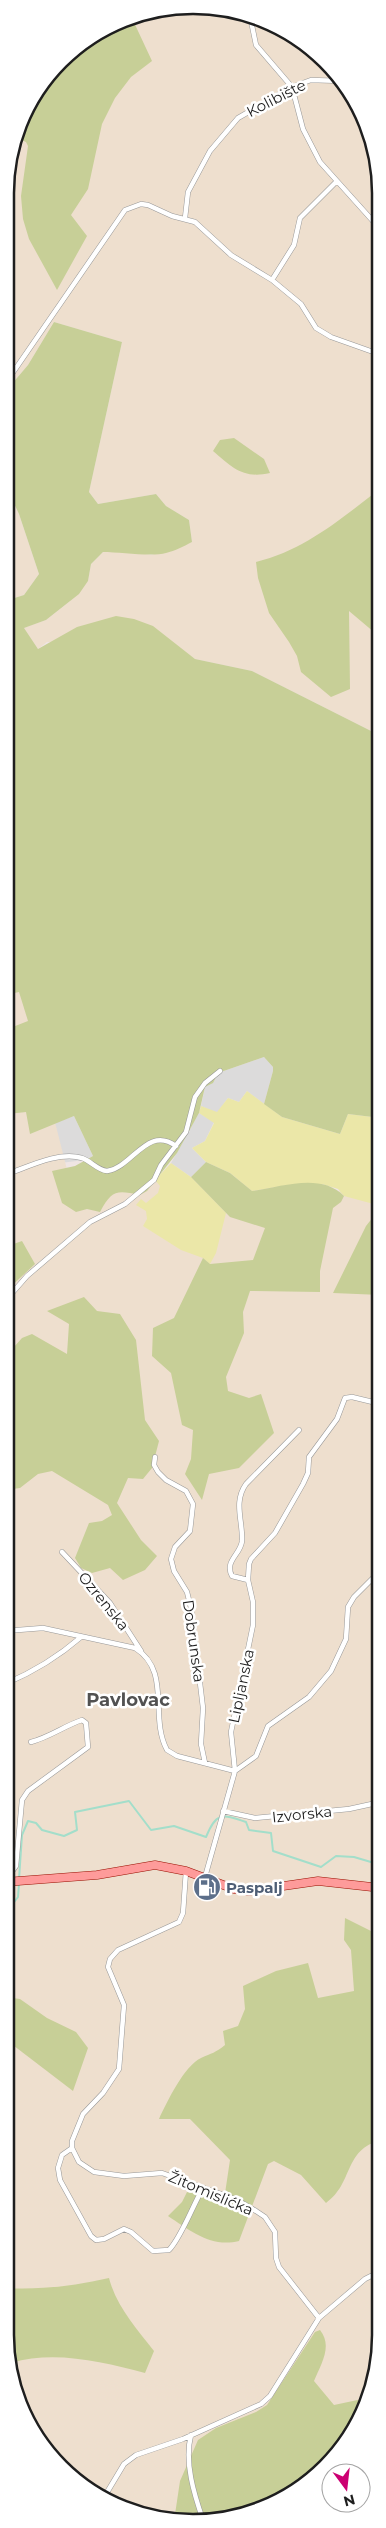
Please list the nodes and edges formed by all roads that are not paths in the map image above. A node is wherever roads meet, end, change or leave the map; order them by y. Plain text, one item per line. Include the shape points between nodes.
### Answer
1 (251, 23) edge
2 (332, 81) edge
3 (292, 87) junction
4 (337, 181) junction
5 (185, 218) junction
6 (372, 220) edge
7 (272, 280) junction
8 (372, 352) edge
9 (14, 371) edge
10 (220, 1071) dead end
11 (176, 1146) junction
12 (14, 1172) edge
13 (14, 1291) edge
14 (372, 1402) edge
15 (300, 1430) dead end
16 (155, 1457) dead end
17 (62, 1552) dead end
18 (372, 1579) edge
19 (248, 1580) junction
20 (14, 1630) edge
21 (81, 1637) junction
22 (142, 1652) junction
23 (14, 1680) edge
24 (32, 1742) dead end
25 (205, 1763) junction
26 (235, 1771) junction
27 (372, 1804) edge
28 (223, 1812) junction
29 (14, 1869) edge
30 (186, 1871) junction
31 (205, 1877) junction
32 (14, 1880) edge
33 (372, 1887) edge
34 (72, 2148) junction
35 (203, 2188) junction
36 (372, 2276) edge
37 (319, 2318) junction
38 (191, 2435) junction
39 (107, 2492) edge
40 (201, 2514) edge

1 - 3 street via 256,45
2 - 3 street, Kolibište via 311,80
3 - 4 street via 309,143
3 - 5 street, Kolibište via 238,118 210,151 188,192
4 - 6 street
4 - 7 street via 300,218 294,245
5 - 7 street via 202,226 231,256
5 - 9 street via 141,204 125,210
7 - 8 street via 301,304 316,328
10 - 11 street via 205,1083 196,1097 189,1126
11 - 12 street via 154,1140 117,1169 107,1171 84,1158 70,1157 44,1161
11 - 13 street via 144,1191 90,1222
14 - 19 street, Lipljanska via 345,1398 337,1419 308,1457 308,1473 275,1533 251,1559
15 - 19 street via 246,1484 241,1494 242,1541 230,1569 232,1576
16 - 25 street, Dobrunska via 154,1465 158,1472 186,1491 193,1504 190,1532 174,1547 171,1559 174,1571 188,1592 191,1608
17 - 22 street, Ozrenska via 110,1603
18 - 26 street via 348,1607 346,1639 331,1671 309,1698 268,1726 256,1756
19 - 26 street, Lipljanska via 253,1626 230,1732
20 - 21 street, Ozrenska via 43,1628
21 - 22 street, Ozrenska
21 - 23 street via 65,1651
22 - 25 street, Ozrenska via 156,1675 167,1750
24 - 29 street via 48,1738 82,1720 86,1723 88,1747 28,1791 22,1800
25 - 26 street, Ozrenska
26 - 28 street, Lipljanska
27 - 28 street, Izvorska via 255,1818
28 - 31 street, Lipljanska
30 - 31 main road
30 - 32 main road via 156,1865 97,1875
30 - 34 street via 183,1913 179,1922 118,1950 110,1959 108,1967 124,2005 119,2069 83,2114
31 - 33 main road via 234,1889 249,1891 318,1880
34 - 35 street, Žitomislićka via 79,2162 94,2172 124,2176 162,2173
34 - 35 street via 62,2155 58,2168 60,2180 96,2240 124,2229 153,2251 168,2250 176,2242
35 - 37 street, Žitomislićka via 235,2199 265,2217 274,2232 279,2267
36 - 37 street
37 - 38 street via 266,2400
38 - 39 street via 136,2455 124,2464
38 - 40 street via 188,2446 194,2494

